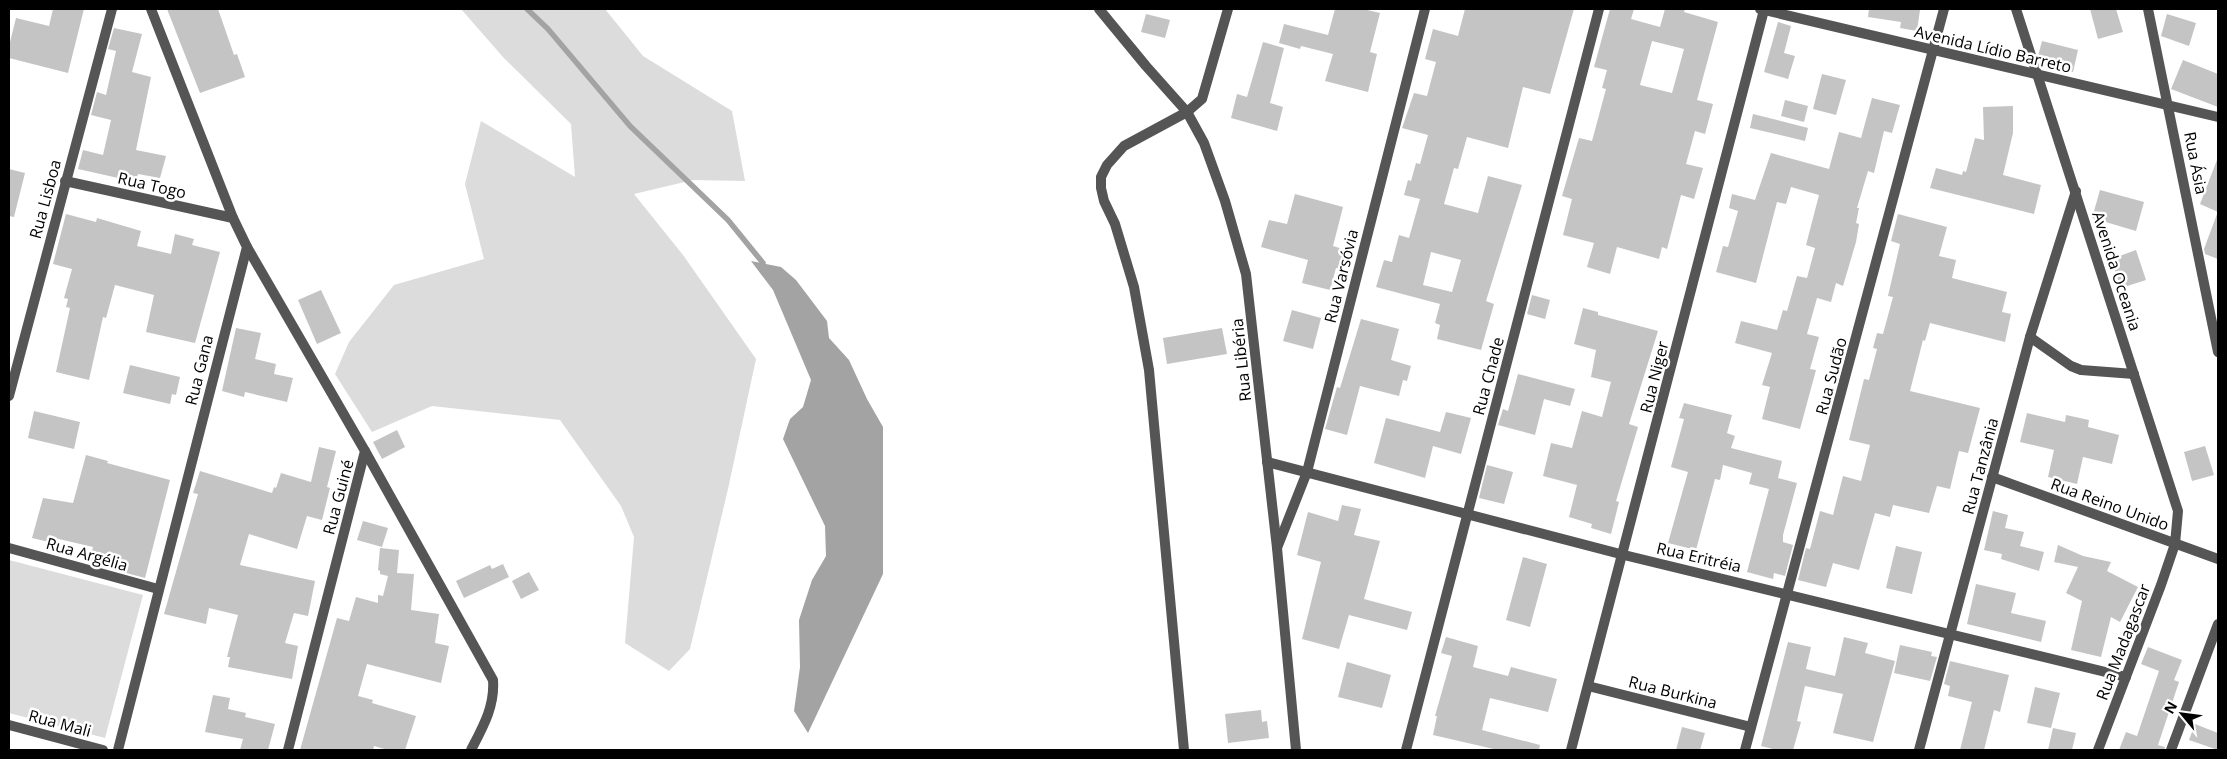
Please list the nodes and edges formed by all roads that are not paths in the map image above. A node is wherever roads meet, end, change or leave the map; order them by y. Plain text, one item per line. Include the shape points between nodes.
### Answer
1 (112, 9) edge
2 (151, 9) edge
3 (1099, 9) edge
4 (1228, 9) edge
5 (1425, 9) edge
6 (1599, 9) edge
7 (1762, 9) edge
8 (1944, 9) edge
9 (2016, 9) edge
10 (2148, 9) edge
11 (1933, 50) junction
12 (2040, 76) junction
13 (2169, 104) junction
14 (1187, 112) junction
15 (2218, 117) edge
16 (65, 181) junction
17 (2076, 191) junction
18 (233, 218) junction
19 (247, 247) junction
20 (2030, 338) junction
21 (2218, 352) edge
22 (2134, 374) junction
23 (9, 396) edge
24 (365, 452) junction
25 (1267, 462) junction
26 (1307, 472) junction
27 (1992, 477) junction
28 (1467, 514) junction
29 (2175, 544) junction
30 (9, 548) edge
31 (1276, 548) junction
32 (1624, 554) junction
33 (2218, 559) edge
34 (158, 589) junction
35 (1788, 593) junction
36 (2218, 624) edge
37 (1949, 634) junction
38 (2126, 677) junction
39 (1588, 686) junction
40 (9, 725) edge
41 (1751, 728) junction
42 (103, 750) edge
43 (118, 750) edge
44 (288, 750) edge
45 (471, 750) edge
46 (1184, 750) edge
47 (1296, 750) edge
48 (1406, 750) edge
49 (1571, 750) edge
50 (1745, 750) edge
51 (1919, 750) edge
52 (2098, 750) edge
53 (2171, 750) edge

1 - 16 street, Rua Lisboa
2 - 18 street
3 - 14 street, Rua Libéria
4 - 14 street via 1202,99
5 - 26 street, Rua Varsóvia
6 - 28 street, Rua Chade
7 - 11 street, Avenida Lídio Barreto
7 - 32 street, Rua Niger
8 - 11 street, Rua Sudão
9 - 12 street, Avenida Oceania
10 - 13 street, Rua Ásia
11 - 12 street, Avenida Lídio Barreto
11 - 35 street, Rua Sudão
12 - 13 street, Avenida Lídio Barreto
12 - 17 street, Avenida Oceania
13 - 15 street, Avenida Lídio Barreto
13 - 21 street, Rua Ásia
14 - 25 street, Rua Libéria via 1207,152 1225,201 1246,274
14 - 46 street via 1124,146 1101,177 1101,188 1134,287 1149,370
16 - 18 street, Rua Togo
16 - 23 street, Rua Lisboa
17 - 20 street, Rua Tanzânia
17 - 22 street, Avenida Oceania
18 - 19 street
19 - 24 street, Rua Guiné
19 - 34 street, Rua Gana
20 - 22 street via 2081,370
20 - 27 street, Rua Tanzânia
22 - 29 street, Avenida Oceania via 2178,511
24 - 44 street, Rua Guiné
24 - 45 street via 493,680 494,694 488,715
25 - 26 street, Rua Eritréia
25 - 31 street, Rua Libéria
26 - 28 street, Rua Eritréia
26 - 31 street, Rua Varsóvia
27 - 29 street, Rua Reino Unido
27 - 37 street, Rua Tanzânia
28 - 32 street, Rua Eritréia
28 - 48 street, Rua Chade
29 - 33 street, Rua Reino Unido
29 - 38 street, Rua Madagascar
30 - 34 street, Rua Argélia
31 - 47 street, Rua Libéria
32 - 35 street, Rua Eritréia
32 - 39 street, Rua Niger
34 - 43 street, Rua Gana
35 - 37 street, Rua Eritréia
35 - 41 street, Rua Sudão
36 - 53 street
37 - 38 street, Rua Eritréia
37 - 51 street, Rua Tanzânia
38 - 52 street, Rua Madagascar
39 - 41 street, Rua Burkina
39 - 49 street, Rua Niger
40 - 42 street, Rua Mali
41 - 50 street, Rua Sudão

